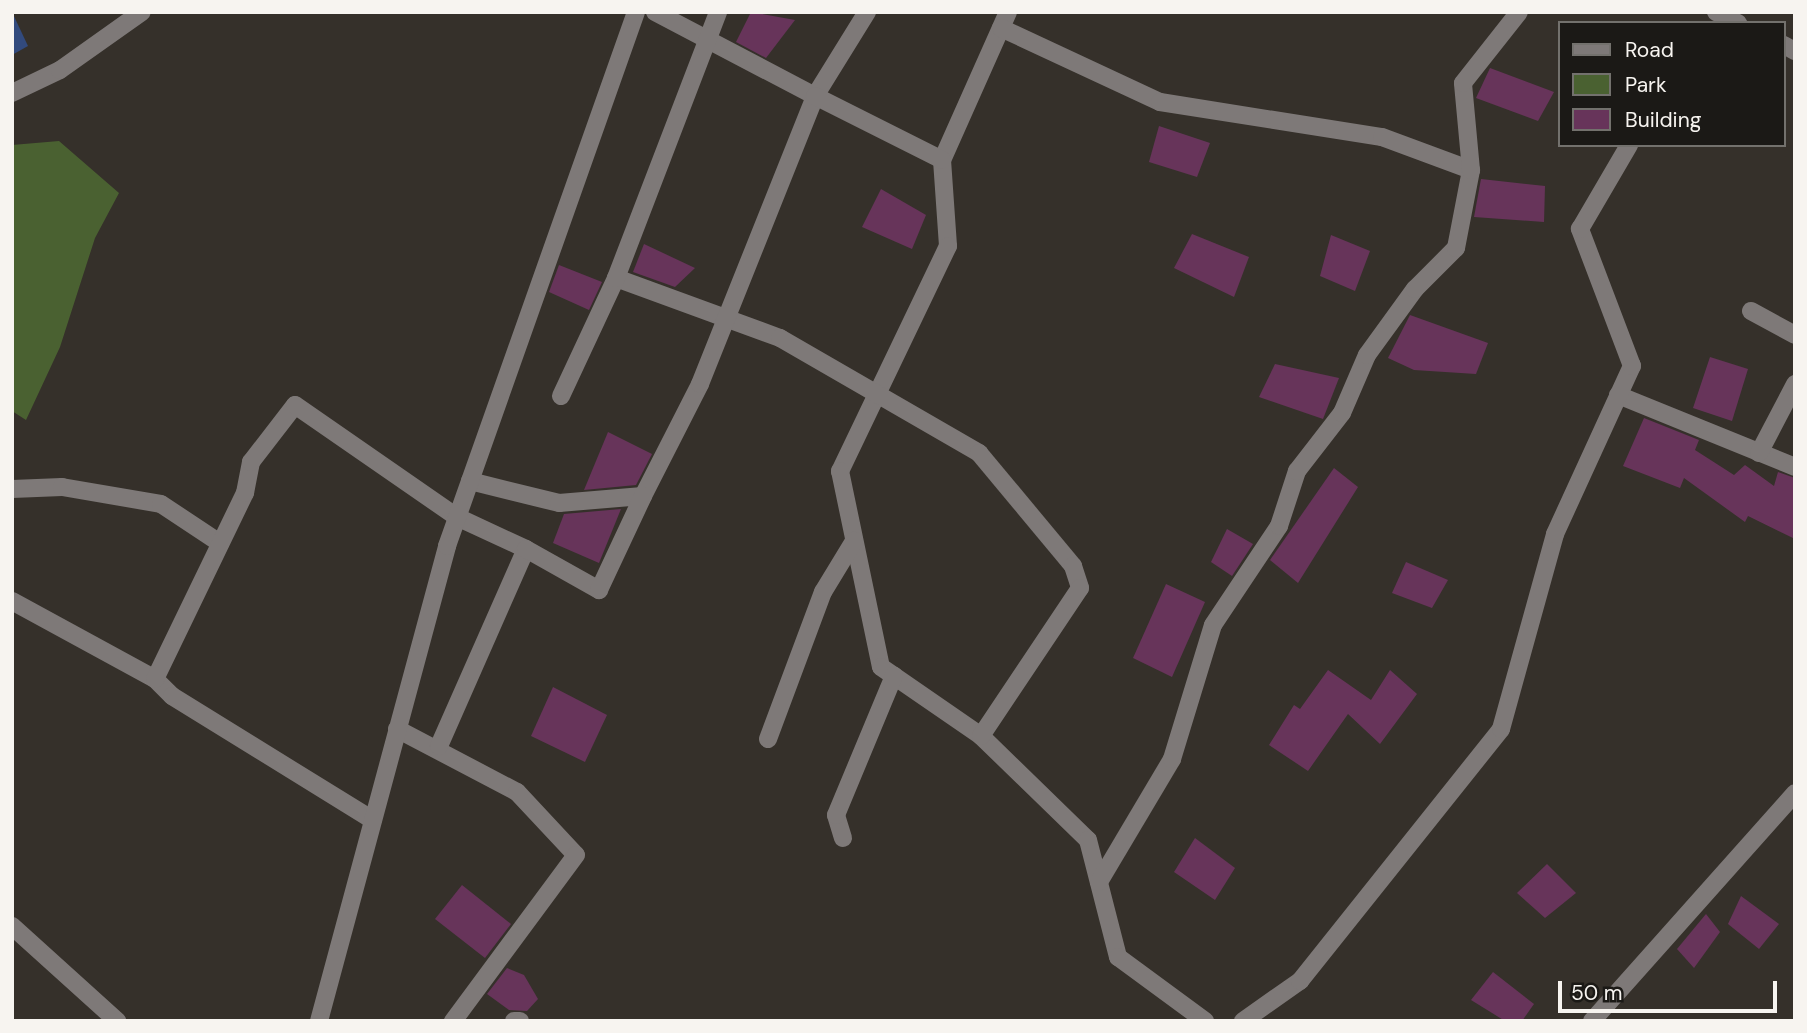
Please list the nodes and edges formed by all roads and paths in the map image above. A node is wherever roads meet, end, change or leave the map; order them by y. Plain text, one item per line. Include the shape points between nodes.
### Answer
1 (142, 12) edge
2 (636, 12) edge
3 (654, 12) edge
4 (718, 12) edge
5 (867, 12) edge
6 (1519, 12) edge
7 (1714, 12) edge
8 (1005, 20) edge
9 (1734, 21) edge
10 (707, 40) junction
11 (12, 93) edge
12 (815, 96) junction
13 (1628, 147) edge
14 (942, 160) junction
15 (1471, 170) junction
16 (616, 278) junction
17 (1751, 311) dead end
18 (726, 318) junction
19 (1795, 335) edge
20 (1795, 384) edge
21 (875, 391) junction
22 (1618, 395) junction
23 (561, 396) dead end
24 (1759, 453) junction
25 (1795, 467) edge
26 (470, 481) junction
27 (12, 489) edge
28 (643, 495) junction
29 (457, 517) junction
30 (854, 541) junction
31 (220, 543) junction
32 (526, 549) junction
33 (12, 601) edge
34 (894, 676) junction
35 (155, 679) junction
36 (397, 729) junction
37 (981, 736) junction
38 (768, 739) dead end
39 (439, 746) junction
40 (1795, 793) edge
41 (373, 820) junction
42 (843, 838) dead end
43 (1099, 882) junction
44 (12, 926) edge
45 (117, 1021) edge
46 (319, 1021) edge
47 (453, 1021) edge
48 (514, 1021) edge
49 (520, 1021) edge
50 (1205, 1021) edge
51 (1243, 1021) edge
52 (1592, 1021) edge

1 - 11 street via 60,69
2 - 26 street
3 - 10 street
4 - 10 street
5 - 12 street
6 - 15 street via 1463,83
7 - 9 street
8 - 14 street
8 - 15 street via 1160,102 1382,137
10 - 12 street
10 - 16 street
12 - 14 street
12 - 18 street
13 - 22 street via 1580,229 1632,366
14 - 21 street via 948,246
15 - 43 street via 1456,248 1415,289 1367,355 1342,414 1297,471 1279,526 1213,625 1172,759
16 - 18 street
16 - 23 street
17 - 19 street
18 - 21 street via 780,338
18 - 28 street
20 - 24 street
21 - 30 street via 840,471
21 - 37 street via 979,453 1073,566 1080,588
22 - 24 street
22 - 51 street via 1555,534 1501,729 1300,981
24 - 25 street
26 - 28 street via 559,503
26 - 29 street
27 - 31 street via 62,487 161,504
28 - 32 street via 599,590
29 - 31 street via 295,405 251,462
29 - 32 street
29 - 36 street
30 - 34 street via 881,667
30 - 38 street via 823,592
31 - 35 street
32 - 39 street
33 - 35 street
34 - 37 street
34 - 42 street via 836,815
35 - 41 street via 172,696
36 - 39 street
36 - 41 street
37 - 43 street via 1088,839
39 - 47 street via 517,792 576,855
40 - 52 street
41 - 46 street
43 - 50 street via 1118,957
44 - 45 street
48 - 49 street

